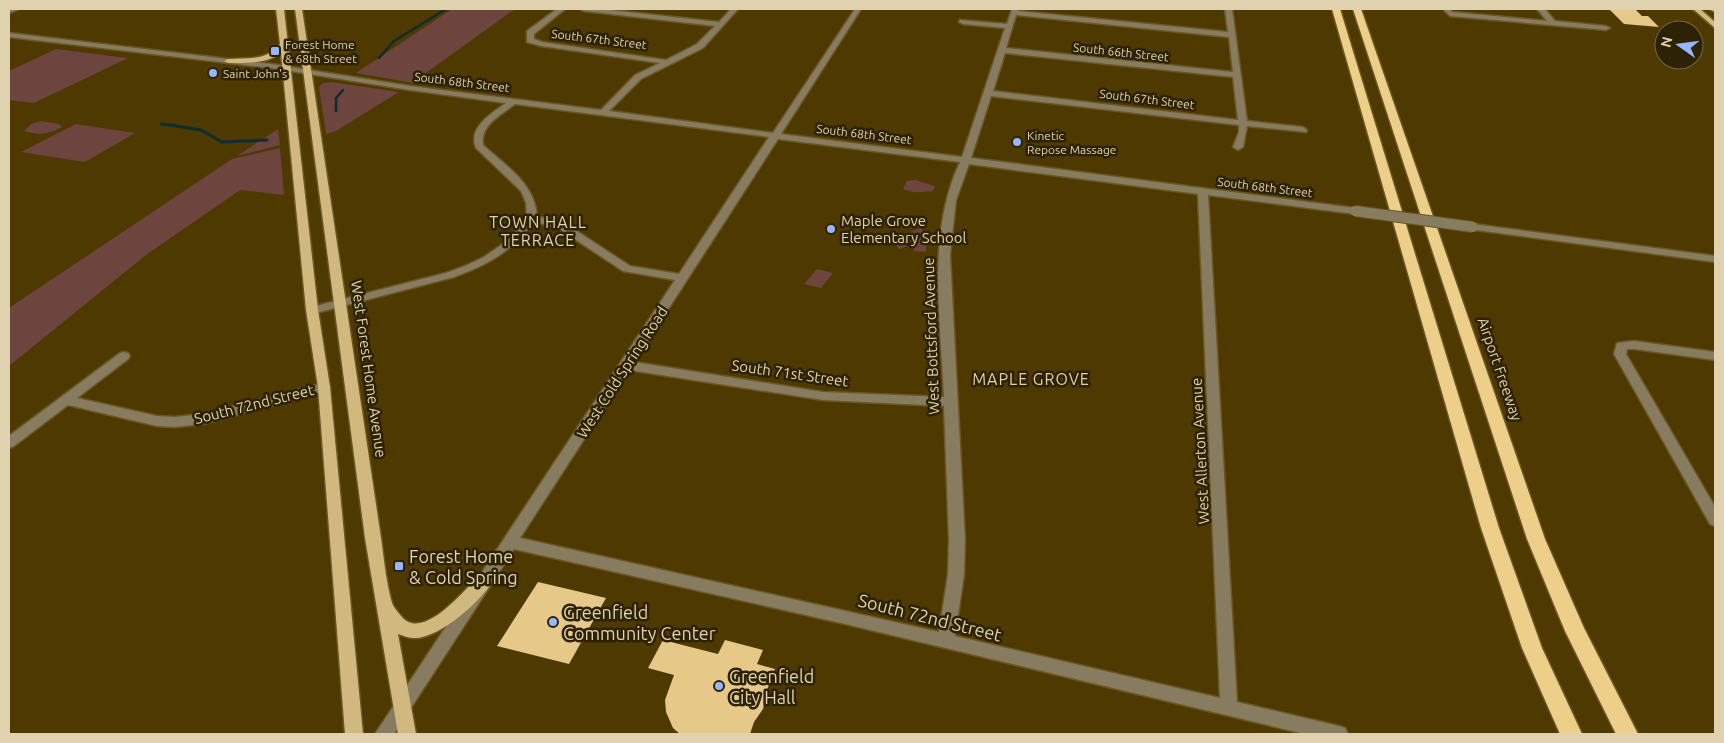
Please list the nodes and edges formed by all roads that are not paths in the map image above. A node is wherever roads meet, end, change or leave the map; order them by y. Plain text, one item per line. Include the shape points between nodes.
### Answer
1 (15, 9) edge
2 (280, 9) edge
3 (298, 9) edge
4 (560, 9) edge
5 (584, 9) edge
6 (735, 9) edge
7 (858, 9) edge
8 (1229, 9) edge
9 (1357, 9) edge
10 (1541, 9) edge
11 (1696, 9) edge
12 (1335, 10) edge
13 (9, 11) edge
14 (1014, 11) edge
15 (1449, 11) edge
16 (963, 22) dead end
17 (1552, 23) junction
18 (721, 24) junction
19 (1010, 26) junction
20 (1715, 26) edge
21 (1606, 28) dead end
22 (9, 35) edge
23 (1233, 35) junction
24 (284, 44) junction
25 (1002, 50) junction
26 (228, 61) junction
27 (665, 62) junction
28 (287, 68) junction
29 (308, 72) junction
30 (1237, 75) junction
31 (988, 93) junction
32 (514, 101) junction
33 (603, 113) junction
34 (1242, 123) junction
35 (1303, 130) dead end
36 (774, 135) junction
37 (1238, 147) dead end
38 (966, 160) junction
39 (1203, 192) junction
40 (532, 218) junction
41 (1714, 261) edge
42 (683, 278) junction
43 (340, 302) junction
44 (312, 310) junction
45 (124, 356) dead end
46 (1715, 356) edge
47 (626, 365) junction
48 (324, 387) junction
49 (66, 400) junction
50 (950, 402) junction
51 (9, 443) edge
52 (1715, 520) edge
53 (510, 542) junction
54 (486, 579) junction
55 (385, 608) junction
56 (946, 642) junction
57 (402, 707) junction
58 (1229, 708) junction
59 (354, 734) edge
60 (384, 734) edge
61 (407, 734) edge
62 (1339, 734) edge
63 (1571, 734) edge
64 (1626, 734) edge

1 - 13 street
2 - 24 main road
3 - 29 main road, West Forest Home Avenue
4 - 27 street, South 67th Street via 530,32 530,40
5 - 18 street
6 - 18 street
7 - 36 street, West Cold Spring Road
8 - 23 street
9 - 64 highway, Airport Freeway via 1536,539 1575,630
10 - 17 street
11 - 20 main road
12 - 63 highway via 1490,528 1532,648
14 - 19 street, West Bottsford Avenue
14 - 23 street
15 - 17 street
16 - 19 street
17 - 21 street
18 - 27 street via 694,50
19 - 25 street, West Bottsford Avenue
22 - 26 street, South 68th Street
23 - 30 street
24 - 26 main road via 271,56
24 - 28 main road
25 - 30 street, South 66th Street
25 - 31 street, West Bottsford Avenue
26 - 28 street, South 68th Street
27 - 33 street via 638,77
28 - 29 street, South 68th Street
28 - 44 main road
29 - 32 street, South 68th Street
29 - 43 main road, West Forest Home Avenue
30 - 34 street
31 - 34 street, South 67th Street
31 - 38 street, West Bottsford Avenue
32 - 33 street, South 68th Street
32 - 40 street via 487,122 476,139 479,146 525,190 531,203
33 - 36 street, South 68th Street
34 - 35 street, South 67th Street
34 - 37 street
36 - 38 street, South 68th Street
36 - 42 street, West Cold Spring Road
38 - 39 street, South 68th Street
38 - 50 street, West Bottsford Avenue via 948,212 944,242
39 - 41 street, South 68th Street, bridge
39 - 58 street, West Allerton Avenue
40 - 42 street via 562,226 627,269
40 - 43 street via 511,243 469,268
42 - 47 street, West Cold Spring Road
43 - 44 street
43 - 55 main road, West Forest Home Avenue via 372,538
44 - 48 main road
45 - 49 street
46 - 52 street via 1634,345 1621,346 1620,354
47 - 50 street, South 71st Street via 823,396
47 - 53 street, West Cold Spring Road
48 - 49 street, South 72nd Street via 203,419 175,422 157,422
48 - 59 main road
49 - 51 street
50 - 56 street, West Bottsford Avenue via 957,540 956,574
53 - 54 street, West Cold Spring Road
53 - 56 street, South 72nd Street
54 - 55 main road via 445,619 430,628 413,631 402,628
54 - 57 street, West Cold Spring Road
55 - 57 main road, West Forest Home Avenue
56 - 58 street, South 72nd Street
57 - 60 street, West Cold Spring Road
57 - 61 main road, West Forest Home Avenue
58 - 62 street, South 72nd Street

